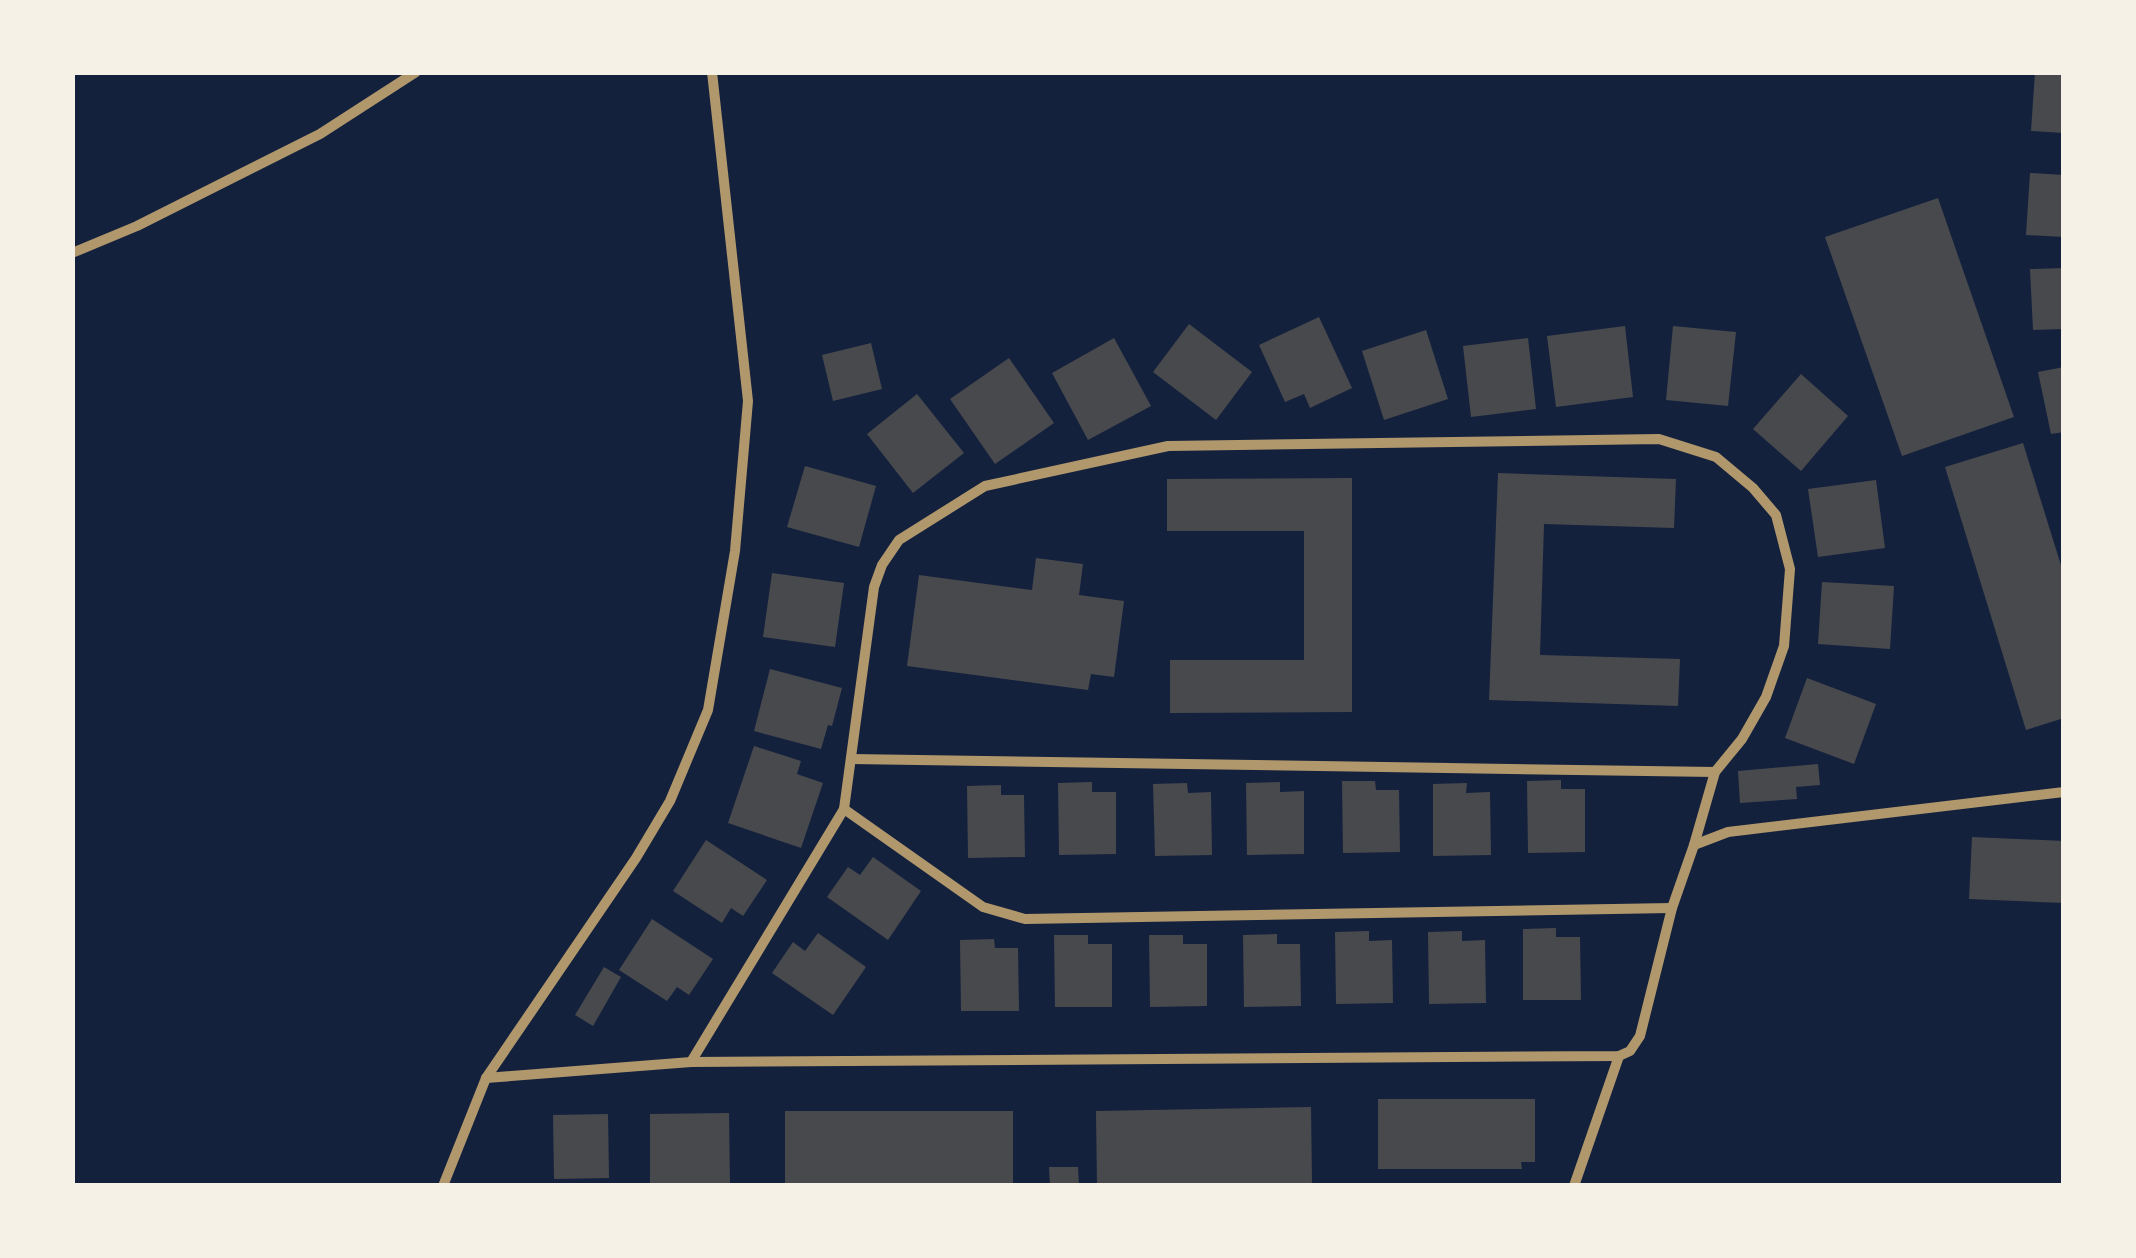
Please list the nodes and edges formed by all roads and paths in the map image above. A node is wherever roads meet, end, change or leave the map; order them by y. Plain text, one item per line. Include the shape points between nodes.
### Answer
1 (416, 72) edge
2 (712, 72) edge
3 (72, 253) edge
4 (850, 758) junction
5 (1715, 772) junction
6 (2064, 792) edge
7 (844, 809) junction
8 (1694, 845) junction
9 (1672, 908) junction
10 (1620, 1056) junction
11 (691, 1062) junction
12 (486, 1078) junction
13 (443, 1186) edge
14 (1574, 1186) edge

1 - 3 street via 320,134
2 - 12 street via 748,400 735,551 708,710 670,801 636,858
4 - 5 street
4 - 5 street via 882,565 916,527 985,486 1168,446 1659,440 1716,457 1753,488 1776,515 1790,569 1784,646 1766,698
4 - 7 street
5 - 8 street
6 - 8 street via 1728,832
7 - 9 street via 983,906 1025,919
7 - 11 street
8 - 9 street
9 - 10 street via 1640,1036
10 - 11 street
10 - 14 street
11 - 12 street
12 - 13 street

